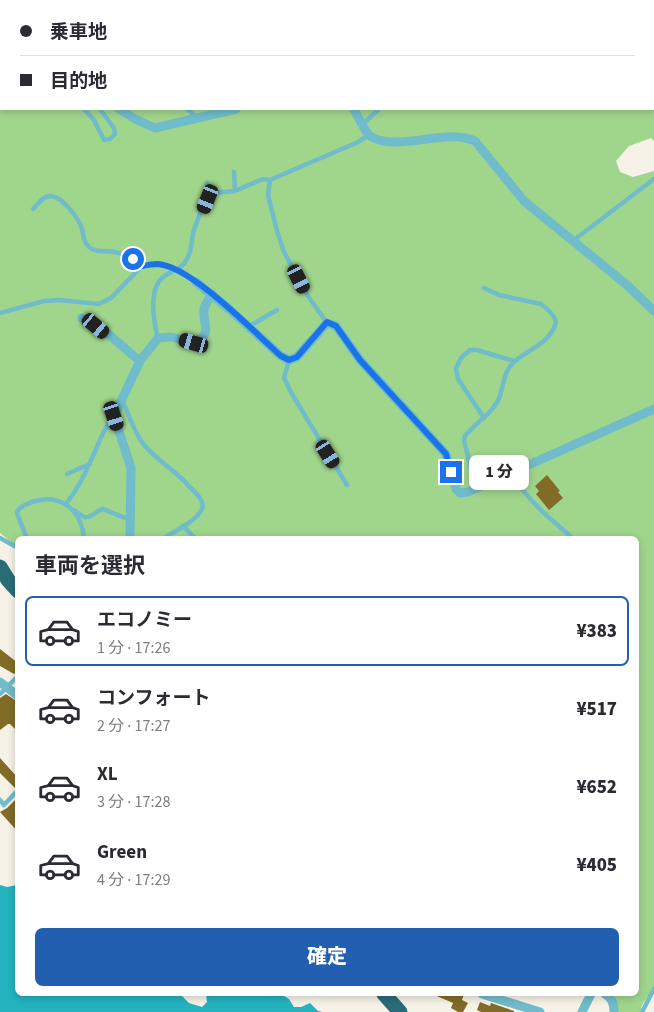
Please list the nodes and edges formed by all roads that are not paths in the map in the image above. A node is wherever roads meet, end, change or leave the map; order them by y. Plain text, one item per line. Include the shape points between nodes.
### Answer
1 (85, 110) edge
2 (101, 110) edge
3 (121, 110) edge
4 (188, 110) edge
5 (232, 110) edge
6 (355, 110) edge
7 (378, 110) edge
8 (198, 118) junction
9 (362, 124) junction
10 (368, 135) junction
11 (234, 172) dead end
12 (654, 179) edge
13 (270, 180) junction
14 (207, 183) dead end
15 (235, 191) junction
16 (208, 199) junction
17 (33, 209) dead end
18 (573, 241) junction
19 (142, 266) junction
20 (176, 270) junction
21 (196, 282) joint
22 (484, 288) dead end
23 (212, 294) junction
24 (277, 310) dead end
25 (654, 311) edge
26 (0, 313) edge
27 (82, 318) dead end
28 (327, 322) junction
29 (248, 326) junction
30 (158, 338) junction
31 (289, 360) junction
32 (140, 361) junction
33 (514, 361) junction
34 (122, 399) junction
35 (654, 409) edge
36 (114, 416) junction
37 (484, 418) junction
38 (90, 464) junction
39 (511, 472) junction
40 (67, 474) dead end
41 (502, 477) junction
42 (347, 485) dead end
43 (68, 506) junction
44 (130, 520) junction
45 (183, 526) junction
46 (27, 536) edge
47 (84, 536) edge
48 (130, 536) edge
49 (167, 536) edge
50 (193, 536) edge
51 (570, 536) edge
52 (0, 538) edge
53 (15, 546) edge
54 (0, 567) edge
55 (15, 588) edge
56 (15, 678) edge
57 (2, 688) edge
58 (15, 694) edge
59 (15, 793) edge
60 (0, 800) edge
61 (654, 989) edge
62 (386, 996) edge
63 (488, 996) edge
64 (590, 996) edge
65 (609, 996) edge
66 (400, 1012) edge
67 (540, 1012) edge
68 (582, 1012) edge
69 (614, 1012) edge
70 (642, 1012) edge

1 - 2 lane via 104,140 110,139 115,134 114,128
3 - 8 street via 155,128
4 - 8 lane
5 - 8 street
6 - 9 street
7 - 9 lane
9 - 10 street
10 - 13 lane
10 - 18 street via 384,141 456,137 475,141 524,202
11 - 15 lane
12 - 18 lane
13 - 15 lane via 263,179
13 - 28 lane via 268,195 284,252 308,296
14 - 16 lane
15 - 16 lane via 213,193
16 - 20 lane via 194,227 189,255 184,266
17 - 19 lane via 46,197 58,198 76,217 89,248 118,252
18 - 25 street
19 - 20 lane via 158,264
19 - 26 lane via 111,298 99,304 44,301
20 - 21 lane
20 - 30 lane via 160,280 156,290 153,311
21 - 23 street
22 - 33 lane via 541,304 554,317 555,326 550,335
23 - 29 street
23 - 30 street via 204,308 206,334 202,339 194,343 171,337
24 - 29 lane
27 - 32 street
28 - 31 street via 297,357
28 - 41 street via 336,326 360,360 446,454 460,494
29 - 31 street
30 - 32 street
31 - 42 lane via 284,378
32 - 34 street
33 - 37 lane via 507,371 496,404
33 - 37 lane via 477,350 470,350 461,358 456,368 458,379
34 - 36 street
34 - 45 lane via 142,443 201,500 202,510
35 - 39 street
36 - 38 lane via 107,423
36 - 44 street via 131,468
37 - 41 lane via 464,440 473,478 500,472
38 - 40 lane
38 - 43 lane
39 - 41 street
39 - 51 lane via 518,485
43 - 44 lane via 86,518 102,509
43 - 46 lane via 64,502 42,499 18,509
43 - 47 lane via 81,521
44 - 48 street
45 - 49 lane
45 - 50 lane
52 - 53 lane
54 - 55 highway
56 - 57 lane
57 - 58 street
59 - 60 lane via 4,804
61 - 70 lane
62 - 66 highway
63 - 67 street
64 - 68 street
65 - 69 street via 614,1004

